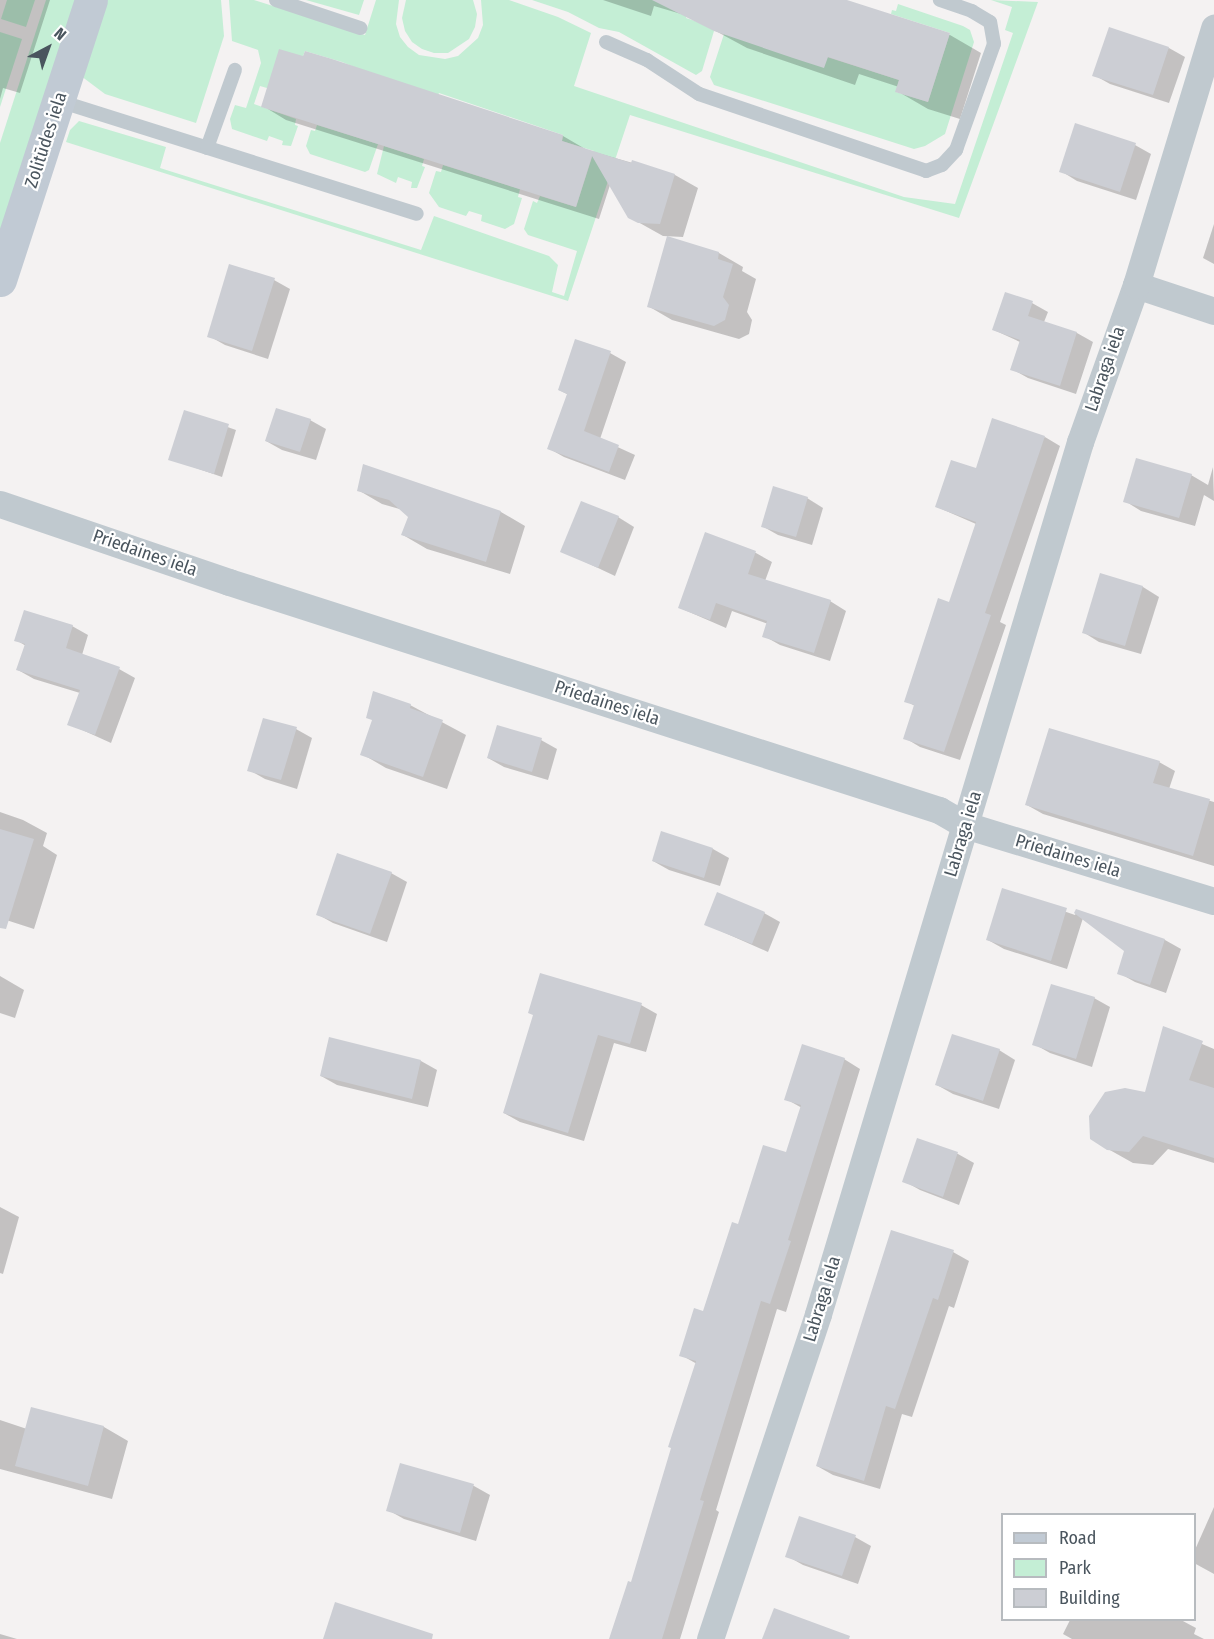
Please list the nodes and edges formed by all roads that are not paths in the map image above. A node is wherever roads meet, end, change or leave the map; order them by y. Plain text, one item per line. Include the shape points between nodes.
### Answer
1 (91, 0) edge
2 (276, 0) edge
3 (940, 0) edge
4 (360, 28) dead end
5 (1214, 28) edge
6 (606, 42) dead end
7 (235, 70) dead end
8 (59, 101) junction
9 (207, 148) junction
10 (417, 214) dead end
11 (0, 280) edge
12 (1136, 285) junction
13 (1214, 311) edge
14 (0, 504) edge
15 (965, 825) junction
16 (1214, 901) edge
17 (710, 1639) edge

1 - 8 street, Zolitūdes iela
2 - 4 lane
3 - 6 lane via 990,22 994,44 956,150 942,165 926,171 699,94 647,60
5 - 12 street, Labraga iela
7 - 9 lane
8 - 9 lane
8 - 11 street, Zolitūdes iela
9 - 10 lane
12 - 13 street
12 - 15 street, Labraga iela via 1080,442
14 - 15 street, Priedaines iela via 240,586 939,810
15 - 16 street, Priedaines iela
15 - 17 street, Labraga iela via 818,1314

